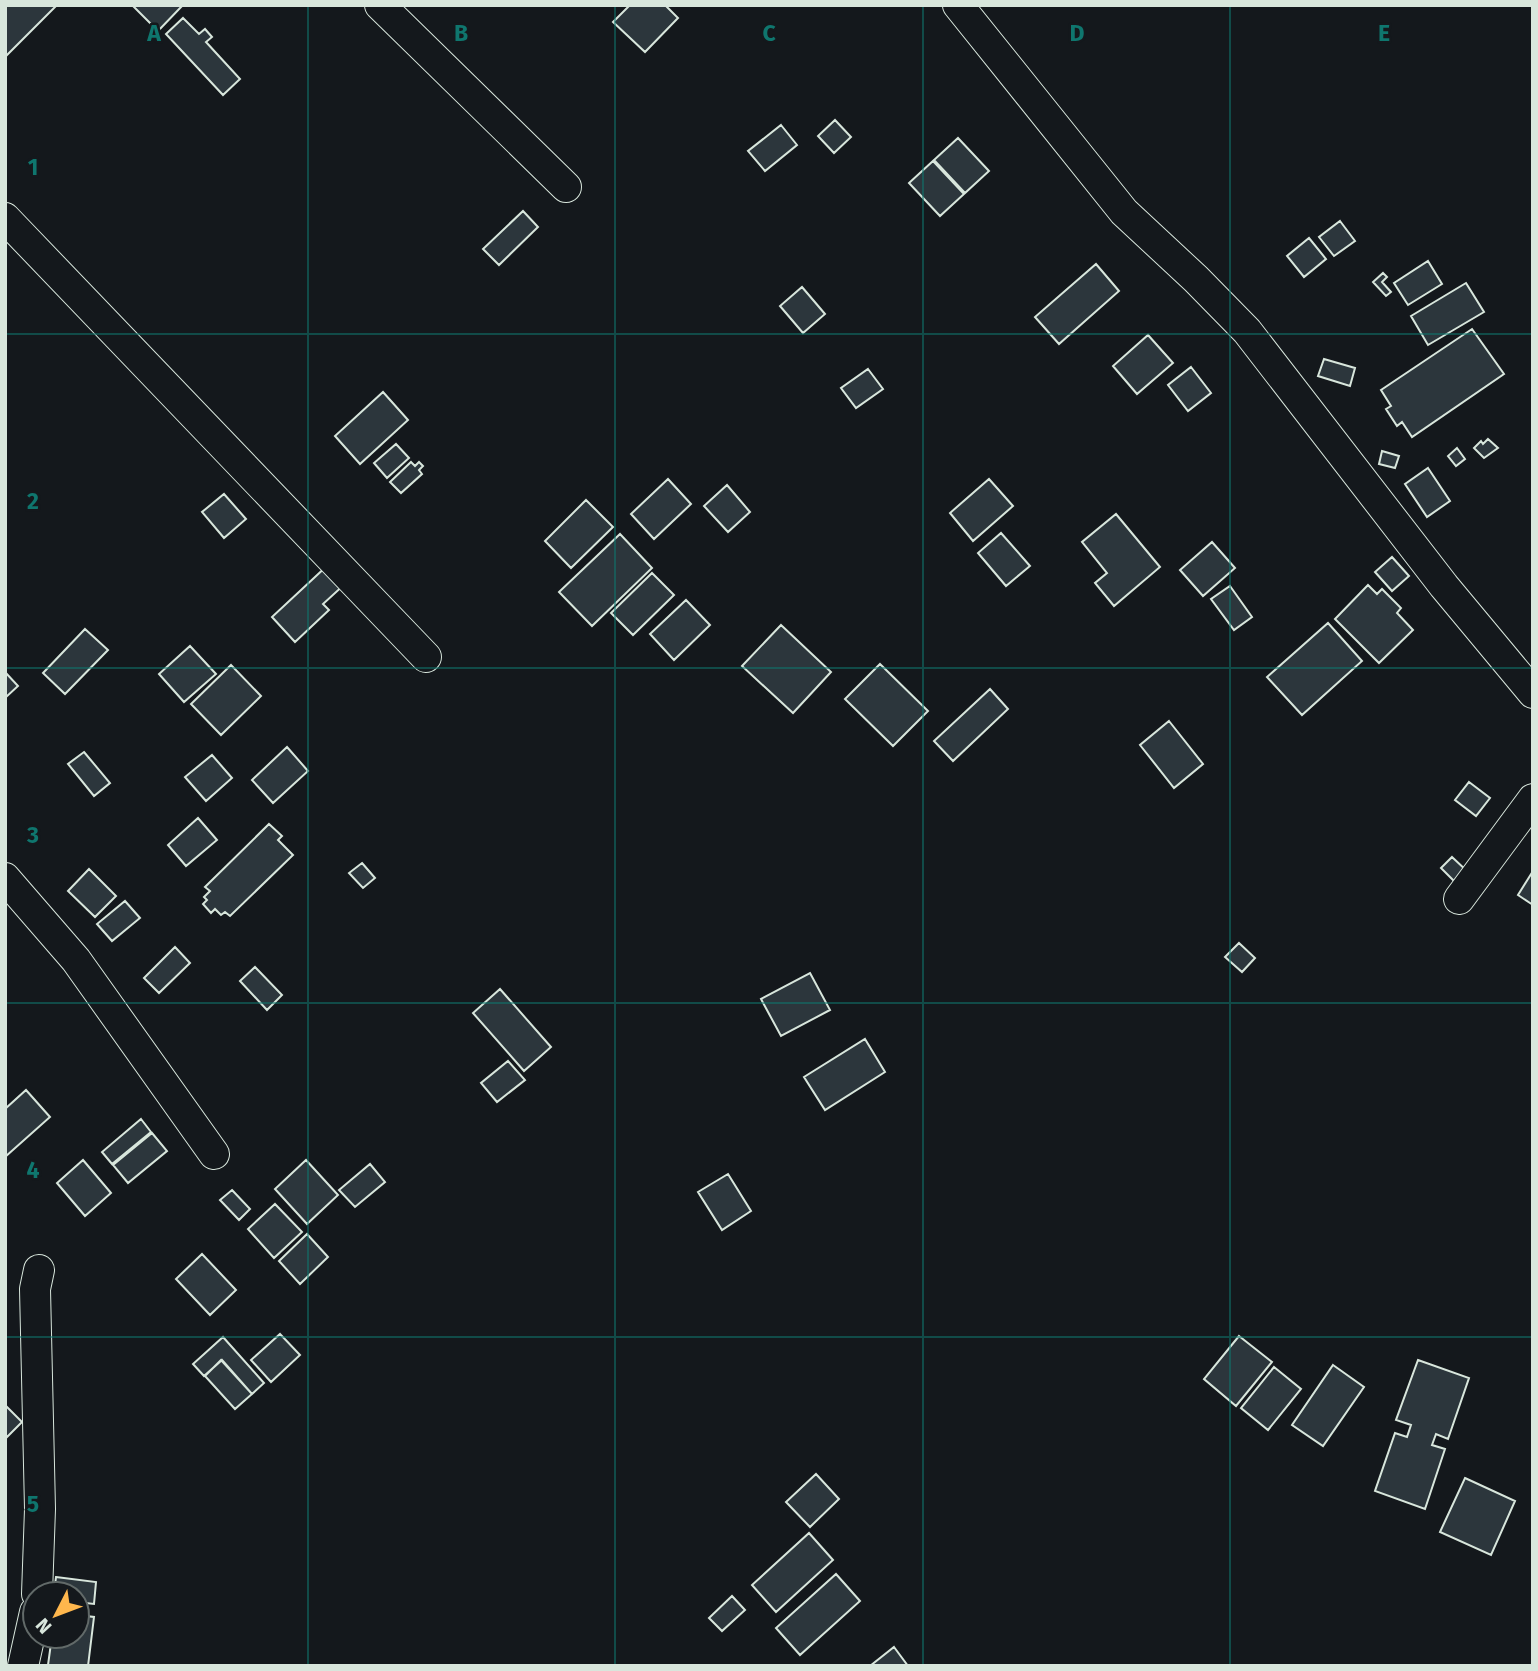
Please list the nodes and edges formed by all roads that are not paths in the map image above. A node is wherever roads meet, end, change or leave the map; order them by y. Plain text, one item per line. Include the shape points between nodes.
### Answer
1 (380, 5) edge
2 (958, 5) edge
3 (566, 187) dead end
4 (5, 218) edge
5 (426, 657) dead end
6 (1533, 693) edge
7 (1533, 799) edge
8 (5, 878) edge
9 (1459, 899) dead end
10 (214, 1154) dead end
11 (39, 1270) dead end
12 (37, 1580) edge

1 - 3 street
2 - 6 street via 1124,212 1247,331 1444,586
4 - 5 street
7 - 9 street
8 - 10 street via 76,960
11 - 12 street via 35,1289

